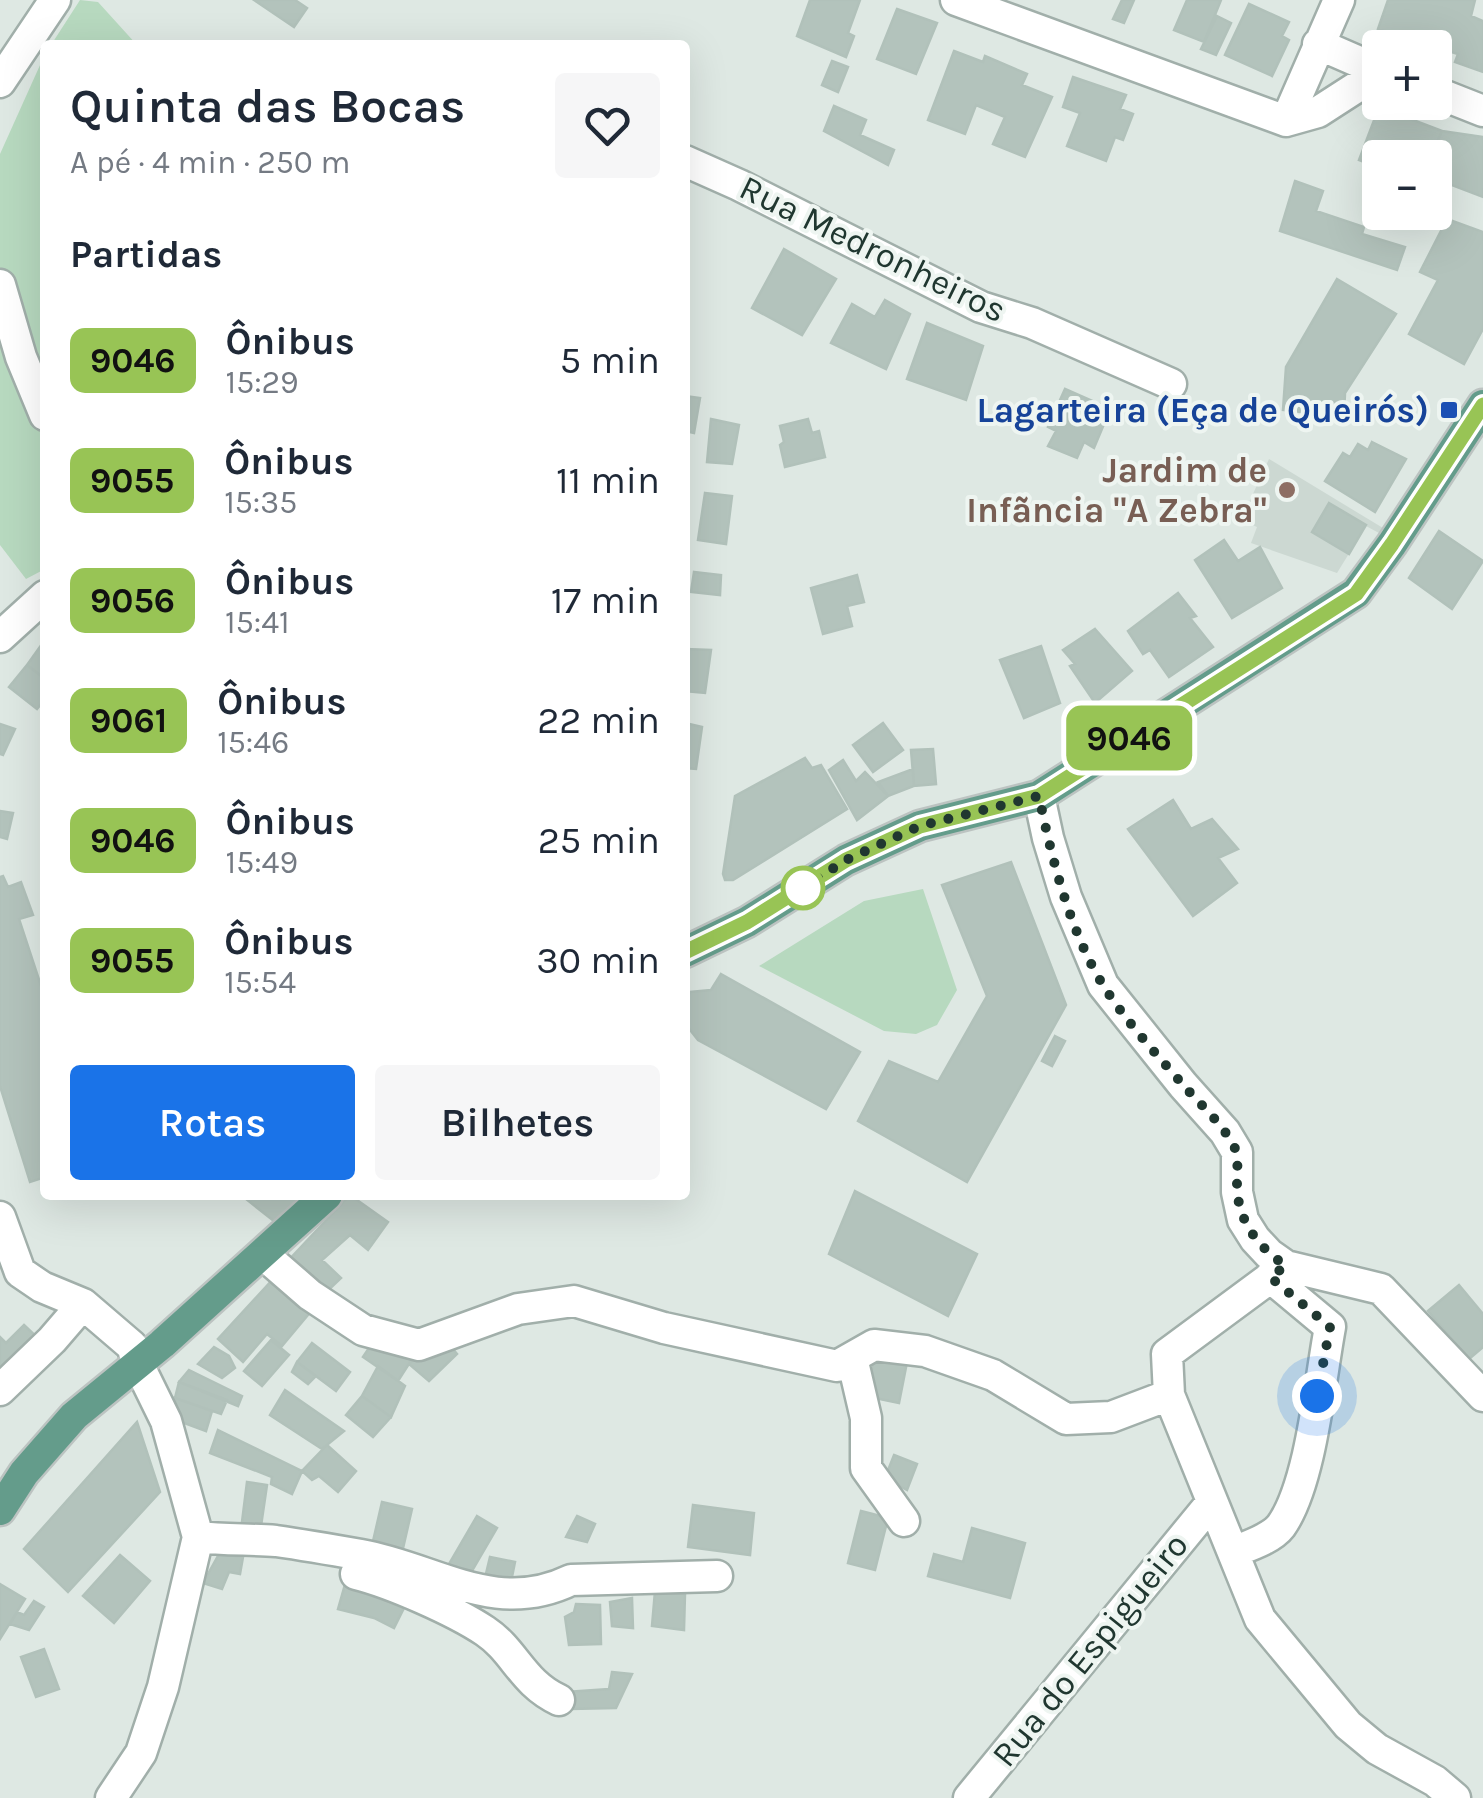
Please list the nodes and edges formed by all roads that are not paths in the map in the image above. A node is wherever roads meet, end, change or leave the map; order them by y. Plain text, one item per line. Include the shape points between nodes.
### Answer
1 (54, 0) edge
2 (956, 0) edge
3 (1339, 0) edge
4 (1318, 44) junction
5 (1362, 64) edge
6 (0, 82) edge
7 (1362, 84) edge
8 (1452, 99) edge
9 (1483, 111) edge
10 (1282, 120) junction
11 (690, 163) edge
12 (0, 285) edge
13 (1171, 384) dead end
14 (40, 402) edge
15 (1483, 405) edge
16 (40, 601) edge
17 (0, 637) edge
18 (1039, 796) junction
19 (690, 950) edge
20 (322, 1200) edge
21 (0, 1217) edge
22 (264, 1255) junction
23 (1278, 1272) junction
24 (83, 1304) junction
25 (852, 1358) junction
26 (138, 1364) junction
27 (0, 1390) edge
28 (1168, 1396) junction
29 (1483, 1396) edge
30 (1212, 1502) junction
31 (0, 1510) edge
32 (904, 1521) dead end
33 (211, 1538) junction
34 (1233, 1552) junction
35 (718, 1576) dead end
36 (559, 1700) dead end
37 (111, 1798) edge
38 (969, 1798) edge
39 (1455, 1798) edge

1 - 6 street
2 - 10 street
3 - 4 street
4 - 5 street
4 - 10 street
7 - 10 street via 1318,112
8 - 9 street
11 - 13 street, Rua Medronheiros via 981,307
12 - 14 street
15 - 18 main road via 1356,594
16 - 17 street
18 - 19 main road via 920,826 846,860
18 - 23 street via 1066,898 1103,985 1225,1132 1237,1152 1243,1220
20 - 22 main road
21 - 24 street via 20,1272
22 - 25 street via 362,1330 419,1345 518,1309 574,1302 836,1366
22 - 26 main road
23 - 28 street via 1167,1354
23 - 29 street via 1381,1289
23 - 34 street via 1330,1327 1294,1497 1280,1528
24 - 26 street via 132,1346
24 - 27 street
25 - 28 street via 874,1345 925,1351 993,1376 1066,1419 1112,1417
25 - 32 street via 866,1418 866,1468
26 - 31 main road via 74,1416
26 - 33 street
28 - 30 street
30 - 34 street
30 - 38 street, Rua do Espigueiro
33 - 35 street via 367,1556 490,1594 531,1593 571,1580
33 - 36 street via 383,1581 488,1632 539,1691
33 - 37 street via 141,1753
34 - 39 street via 1260,1619 1348,1725

